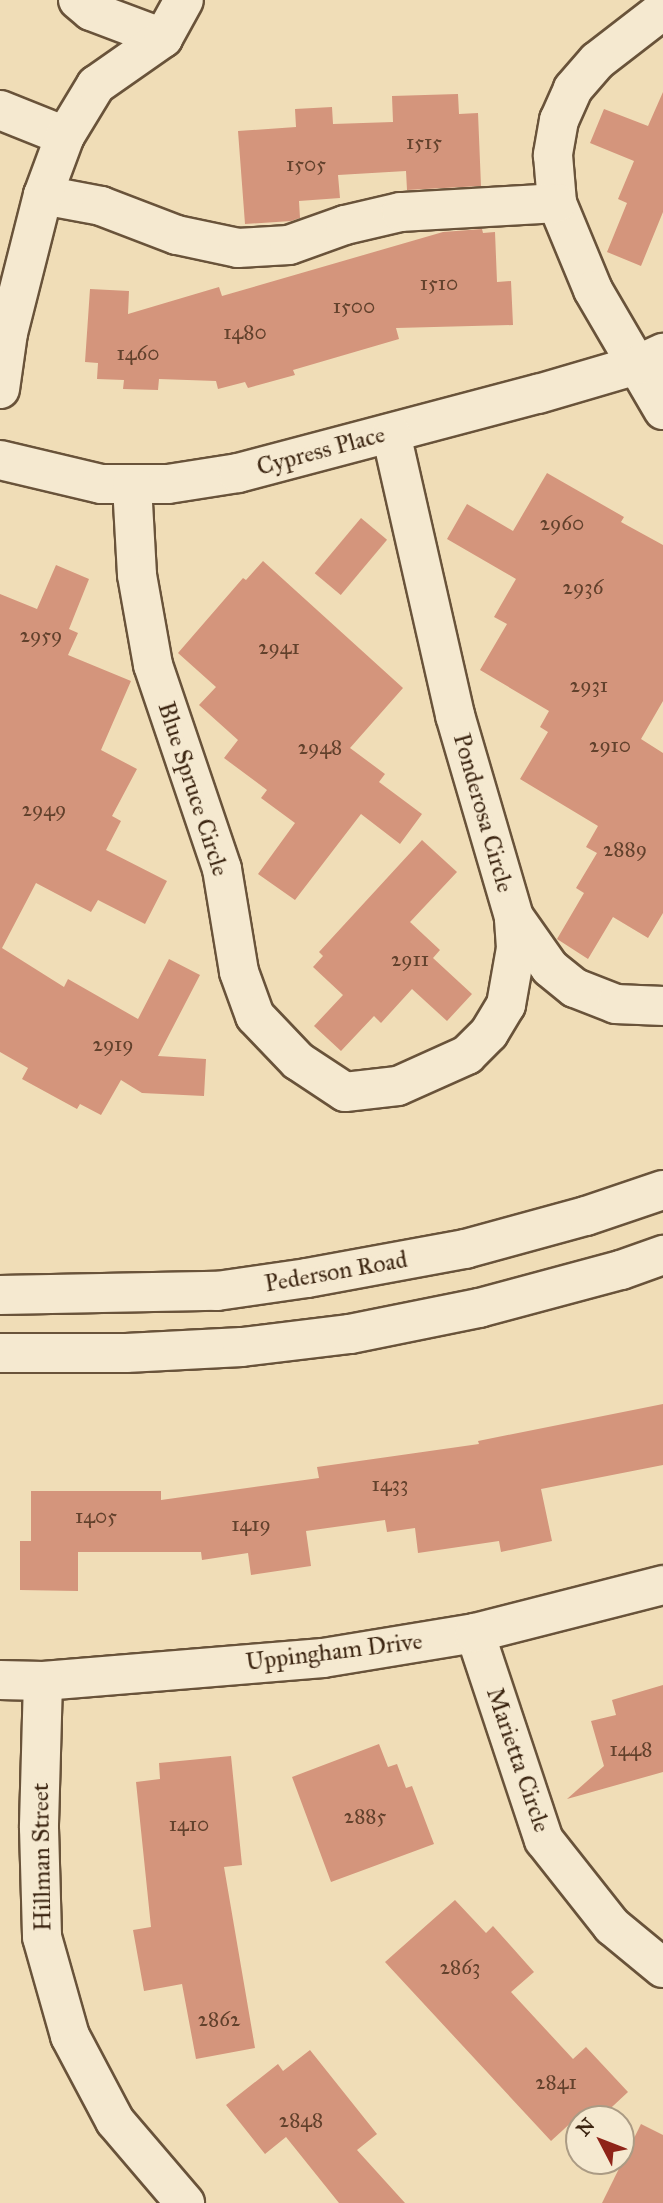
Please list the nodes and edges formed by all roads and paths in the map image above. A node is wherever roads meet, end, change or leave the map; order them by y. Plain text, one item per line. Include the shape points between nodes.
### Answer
1 (78, 0) edge
2 (184, 0) edge
3 (663, 10) edge
4 (163, 38) junction
5 (0, 110) edge
6 (65, 136) junction
7 (43, 195) junction
8 (557, 202) junction
9 (4, 334) edge
10 (650, 359) edge
11 (0, 389) edge
12 (663, 410) edge
13 (391, 433) junction
14 (0, 460) edge
15 (132, 485) junction
16 (514, 917) junction
17 (663, 1006) edge
18 (345, 1092) joint
19 (663, 1190) edge
20 (663, 1255) edge
21 (0, 1295) edge
22 (0, 1353) edge
23 (663, 1585) edge
24 (475, 1633) junction
25 (0, 1680) edge
26 (43, 1681) junction
27 (663, 1968) edge
28 (185, 2203) edge

1 - 4 street via 91,10
2 - 4 street
3 - 8 street via 597,61 573,89 559,120 553,155
4 - 6 street via 96,85
5 - 6 street
6 - 7 street
7 - 8 street via 101,206 177,236 238,248 289,245 401,212
7 - 9 street
8 - 10 street via 593,290
9 - 11 street
10 - 12 street
10 - 13 street, Cypress Place
13 - 15 street, Cypress Place via 238,473 168,485
13 - 16 street, Ponderosa Circle via 455,715
14 - 15 street, Cypress Place via 101,484
15 - 18 street, Blue Spruce Circle via 137,575 153,665 222,869 239,972 255,1016 298,1061
16 - 17 street via 550,968 575,988 617,1004
16 - 18 street, Ponderosa Circle via 514,969 506,1005 489,1033 467,1055 398,1086
19 - 21 street, Pederson Road via 466,1249 307,1278 217,1291
20 - 22 street via 479,1308 350,1334 242,1347
23 - 24 street, Uppingham Drive
24 - 26 street, Uppingham Drive via 323,1658
24 - 27 street, Marietta Circle via 544,1840 612,1926
25 - 26 street, Uppingham Drive
26 - 28 street, Hillman Street via 42,1937 71,2036 115,2121

